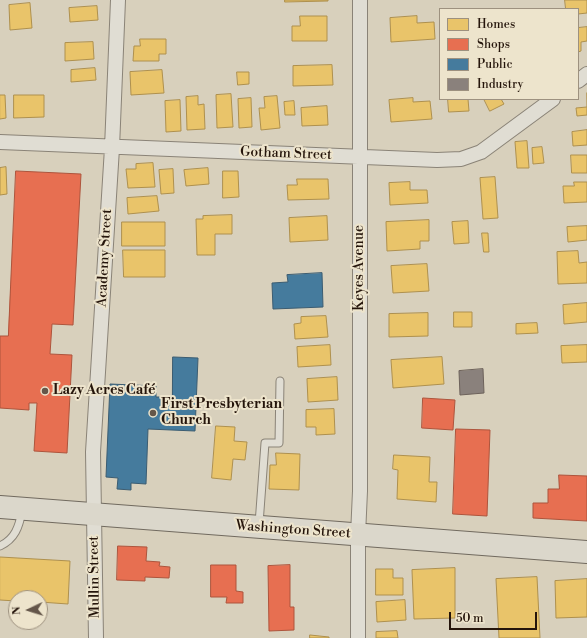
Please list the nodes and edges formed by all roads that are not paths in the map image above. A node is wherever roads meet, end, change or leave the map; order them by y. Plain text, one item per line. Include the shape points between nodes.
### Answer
1 (118, 0) edge
2 (360, 0) edge
3 (552, 100) edge
4 (0, 142) edge
5 (112, 148) junction
6 (360, 156) junction
7 (280, 381) dead end
8 (0, 507) edge
9 (22, 509) junction
10 (94, 515) junction
11 (259, 528) junction
12 (358, 535) junction
13 (0, 546) edge
14 (587, 552) edge
15 (96, 638) edge
16 (358, 638) edge

1 - 5 street, Academy Street
2 - 6 street, Keyes Avenue
3 - 6 street, Gotham Street via 481,152 462,159
4 - 5 street, Gotham Street
5 - 6 street, Gotham Street
5 - 10 street, Academy Street via 93,452
6 - 12 street, Keyes Avenue
7 - 11 lane via 279,444 265,443
8 - 9 main road, Washington Street
9 - 10 main road, Washington Street
9 - 13 lane via 13,538
10 - 11 main road, Washington Street
10 - 15 street, Mullin Street
11 - 12 main road, Washington Street
12 - 14 main road, Washington Street
12 - 16 street, Keyes Avenue

